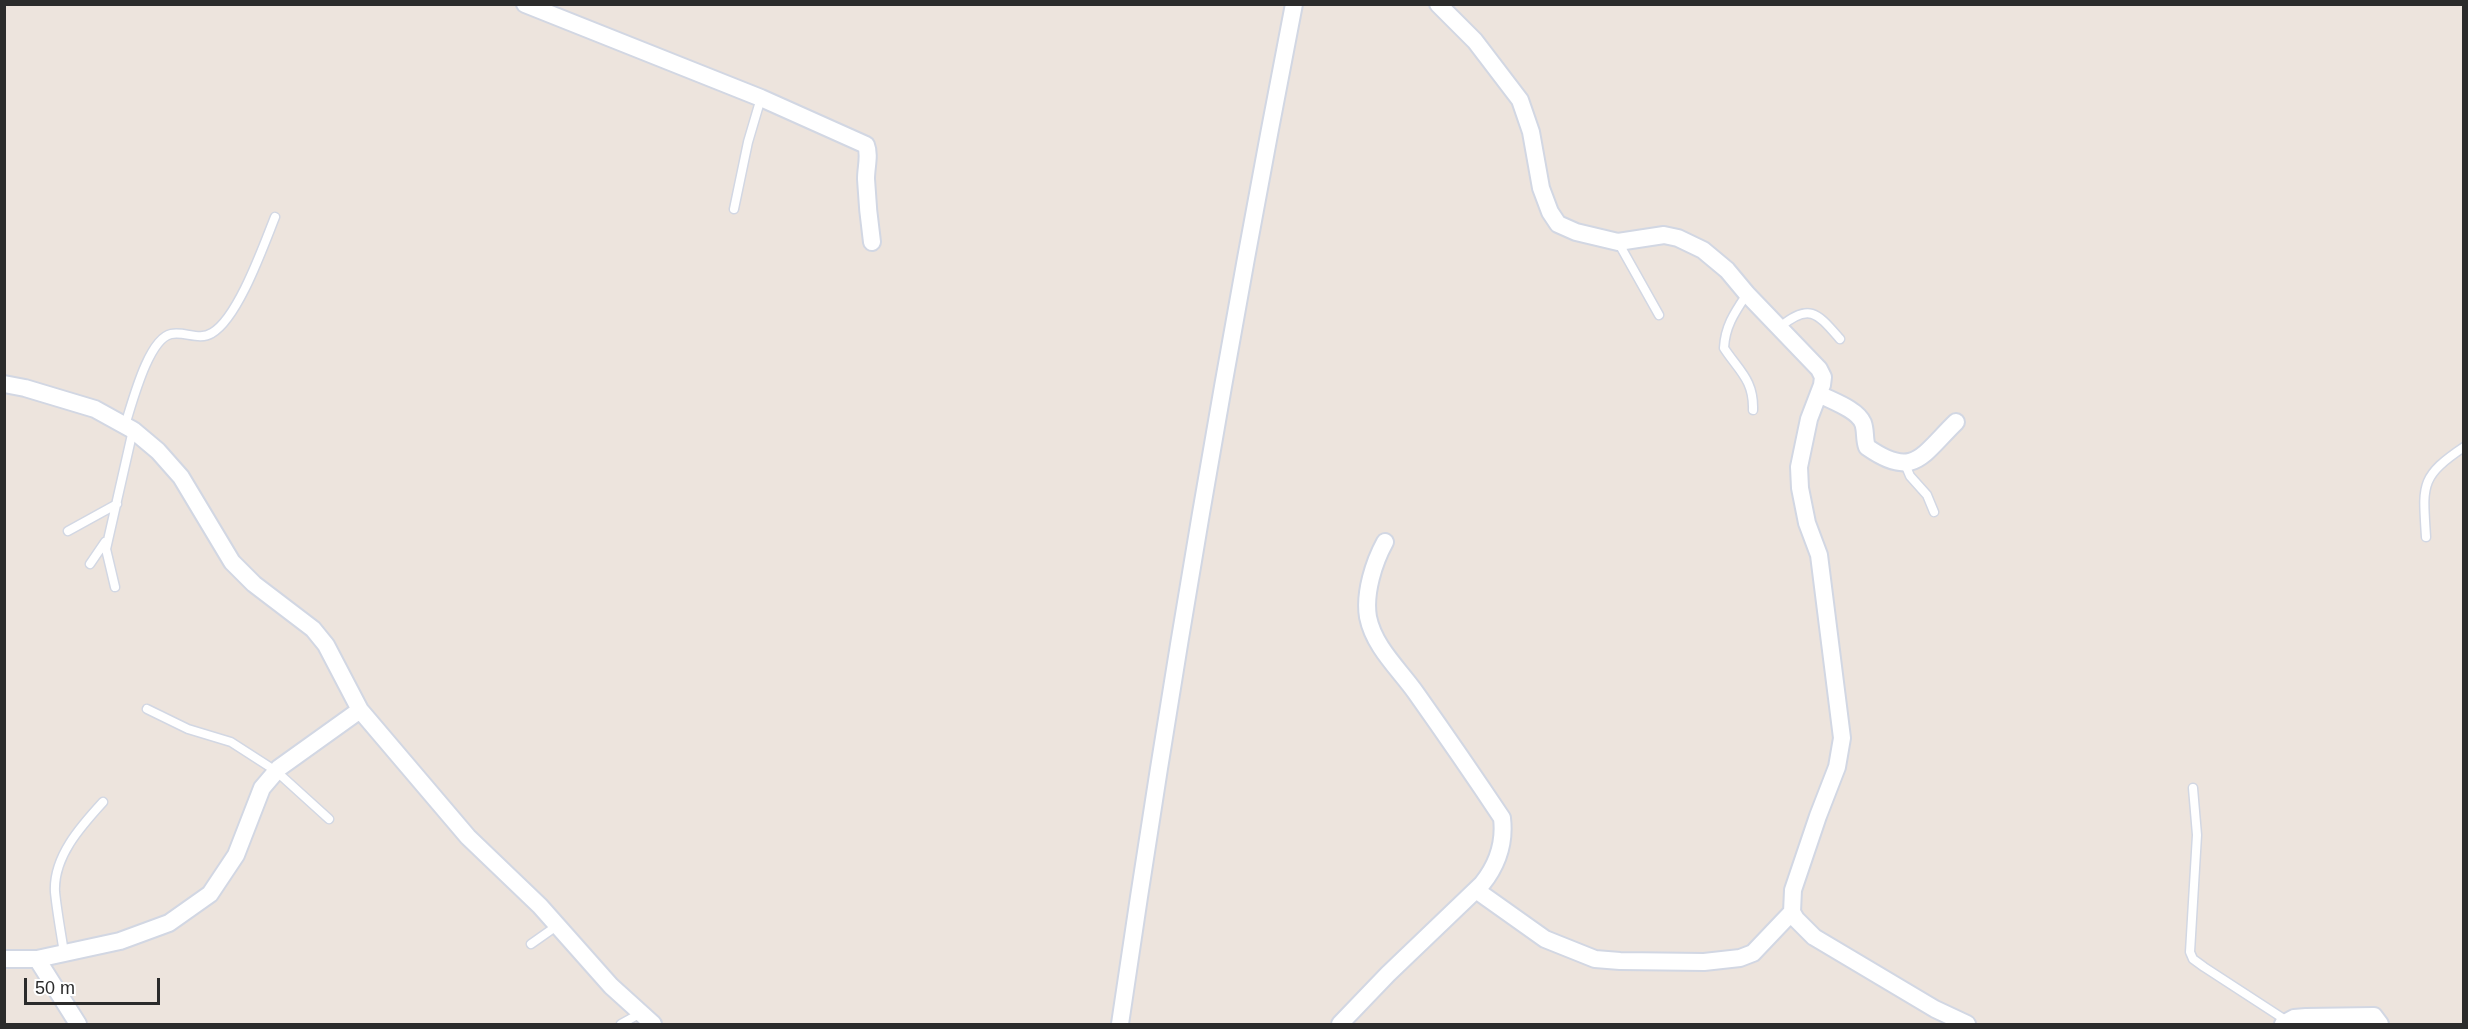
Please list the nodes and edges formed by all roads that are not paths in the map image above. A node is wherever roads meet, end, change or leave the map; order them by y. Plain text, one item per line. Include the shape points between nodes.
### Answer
1 (525, 4) edge
2 (1294, 4) edge
3 (1438, 4) edge
4 (761, 98) junction
5 (734, 209) dead end
6 (275, 218) dead end
7 (872, 242) dead end
8 (1618, 242) junction
9 (1747, 294) junction
10 (1659, 315) dead end
11 (1780, 327) junction
12 (1840, 339) dead end
13 (4, 384) edge
14 (1819, 394) junction
15 (1753, 410) dead end
16 (1956, 422) dead end
17 (129, 428) junction
18 (2463, 447) edge
19 (1905, 464) junction
20 (117, 504) junction
21 (1934, 512) dead end
22 (68, 531) dead end
23 (2426, 537) dead end
24 (108, 538) junction
25 (1385, 542) dead end
26 (90, 564) dead end
27 (115, 587) dead end
28 (147, 709) dead end
29 (360, 710) junction
30 (276, 771) junction
31 (2193, 788) dead end
32 (103, 802) dead end
33 (329, 819) dead end
34 (1476, 890) junction
35 (1792, 912) junction
36 (558, 926) junction
37 (531, 944) dead end
38 (64, 953) junction
39 (4, 958) edge
40 (37, 959) junction
41 (640, 1013) junction
42 (2285, 1023) edge
43 (78, 1024) edge
44 (621, 1024) edge
45 (654, 1024) edge
46 (1120, 1024) edge
47 (1340, 1024) edge
48 (1967, 1024) edge
49 (2380, 1024) edge

1 - 4 street
2 - 46 street via 1239,289 1152,803
3 - 8 street via 1475,41 1520,100 1531,132 1541,188 1558,224
4 - 5 lane
4 - 7 street via 866,145
6 - 17 lane via 233,312 212,333 199,337 172,333 160,339 150,353
8 - 9 street via 1664,235 1678,238 1703,250
8 - 10 lane
9 - 11 street
9 - 15 lane via 1730,319 1724,348 1745,374 1754,394
11 - 12 lane via 1792,317 1810,312 1820,316
11 - 14 street via 1819,369 1823,376
13 - 17 street via 95,409
14 - 19 street via 1856,414 1867,447 1890,461
14 - 35 street via 1809,419 1799,467 1800,488 1819,555 1842,738 1837,767 1793,890
16 - 19 street via 1919,458
17 - 20 lane
17 - 29 street via 158,451 181,477 232,562 313,629 326,645
18 - 23 lane via 2439,464 2427,483
19 - 21 lane
20 - 22 lane
20 - 24 lane
24 - 26 lane
24 - 27 lane via 105,549
25 - 34 street via 1372,576 1368,607 1374,632 1382,650 1402,672 1502,818 1500,852 1490,874
28 - 30 lane via 188,729 231,742
29 - 30 street
29 - 36 street via 468,837
30 - 33 lane
30 - 38 street via 262,788 236,855 210,894 169,923 120,941
31 - 42 lane via 2197,835 2190,952 2193,959
32 - 38 lane via 79,827 61,860 55,889
34 - 35 street via 1545,939 1595,959 1620,961 1704,962 1740,958 1753,952
34 - 47 street
35 - 48 street via 1814,937
36 - 37 lane
36 - 41 street
38 - 40 street
39 - 40 street
40 - 43 street
41 - 44 lane
41 - 45 street
42 - 49 street via 2294,1018 2319,1016 2374,1016

